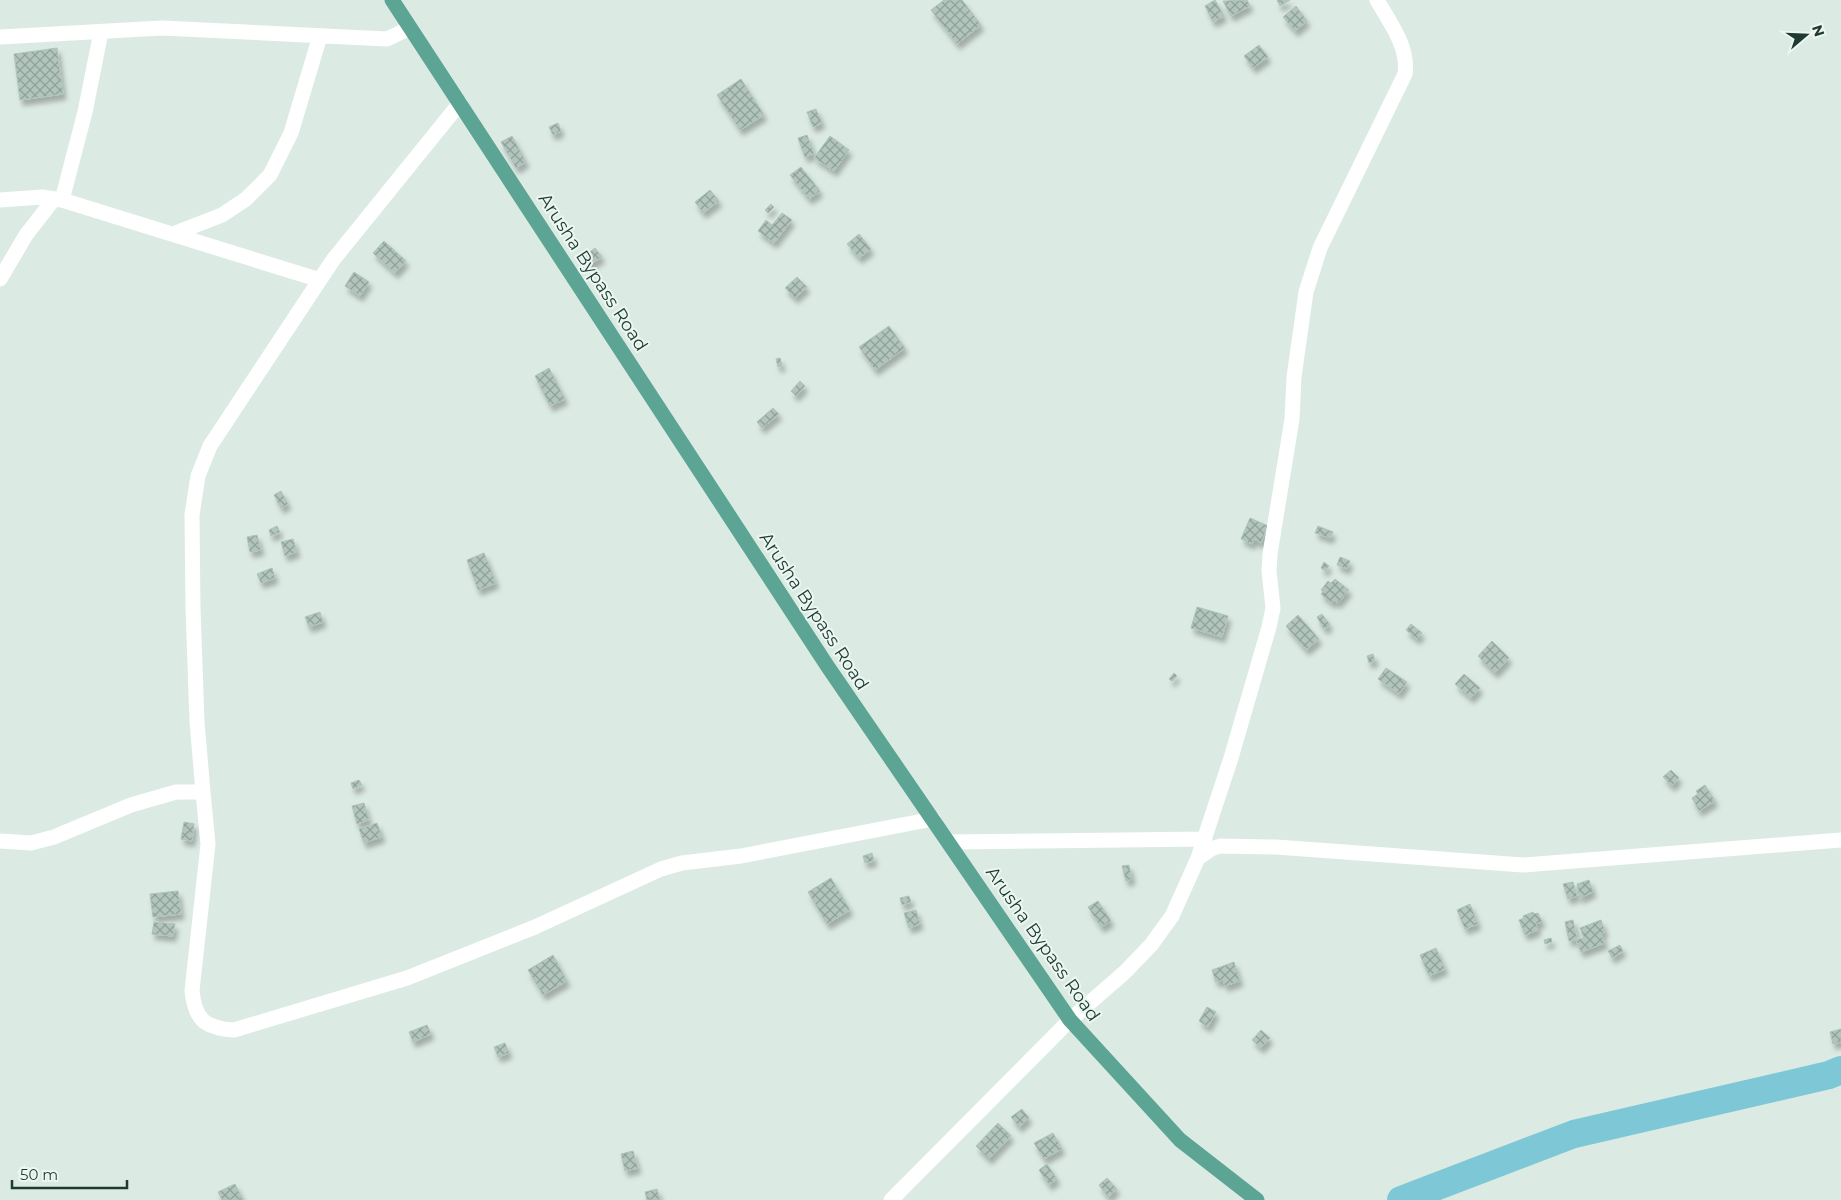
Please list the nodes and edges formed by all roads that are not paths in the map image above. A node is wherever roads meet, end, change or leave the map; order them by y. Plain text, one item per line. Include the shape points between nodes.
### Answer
1 (392, 0) edge
2 (1377, 0) edge
3 (410, 28) junction
4 (101, 32) junction
5 (320, 36) junction
6 (0, 37) edge
7 (460, 103) junction
8 (0, 200) edge
9 (58, 200) junction
10 (173, 234) junction
11 (0, 279) edge
12 (320, 280) junction
13 (203, 792) junction
14 (932, 819) junction
15 (1205, 839) junction
16 (1841, 840) edge
17 (0, 841) edge
18 (948, 842) junction
19 (1198, 858) junction
20 (1070, 1020) junction
21 (891, 1200) edge
22 (1256, 1200) edge

1 - 3 main road, Arusha Bypass Road
2 - 15 street via 1400,40 1405,74 1320,248 1306,292 1294,377 1292,419 1270,554 1272,608 1269,627
3 - 5 street via 387,39
3 - 7 main road, Arusha Bypass Road
4 - 5 street via 162,28
4 - 6 street
4 - 9 street via 84,112
5 - 10 street via 291,133 270,175 246,199 222,215
7 - 12 street
7 - 14 main road, Arusha Bypass Road via 823,659
8 - 9 street via 42,197
9 - 10 street
9 - 11 street via 26,236
10 - 12 street
12 - 13 street via 210,446 198,476 192,515 192,608
13 - 14 street via 208,844 193,1001 201,1020 208,1026 234,1030 407,978 535,927 660,869
13 - 17 street via 176,792 131,805 54,837 31,843
14 - 18 main road, Arusha Bypass Road
15 - 18 street
15 - 19 street
16 - 19 street via 1523,864 1243,846 1220,846
18 - 20 main road, Arusha Bypass Road
19 - 20 street via 1172,916 1150,945 1125,972
20 - 21 street
20 - 22 main road, Arusha Bypass Road via 1180,1140

